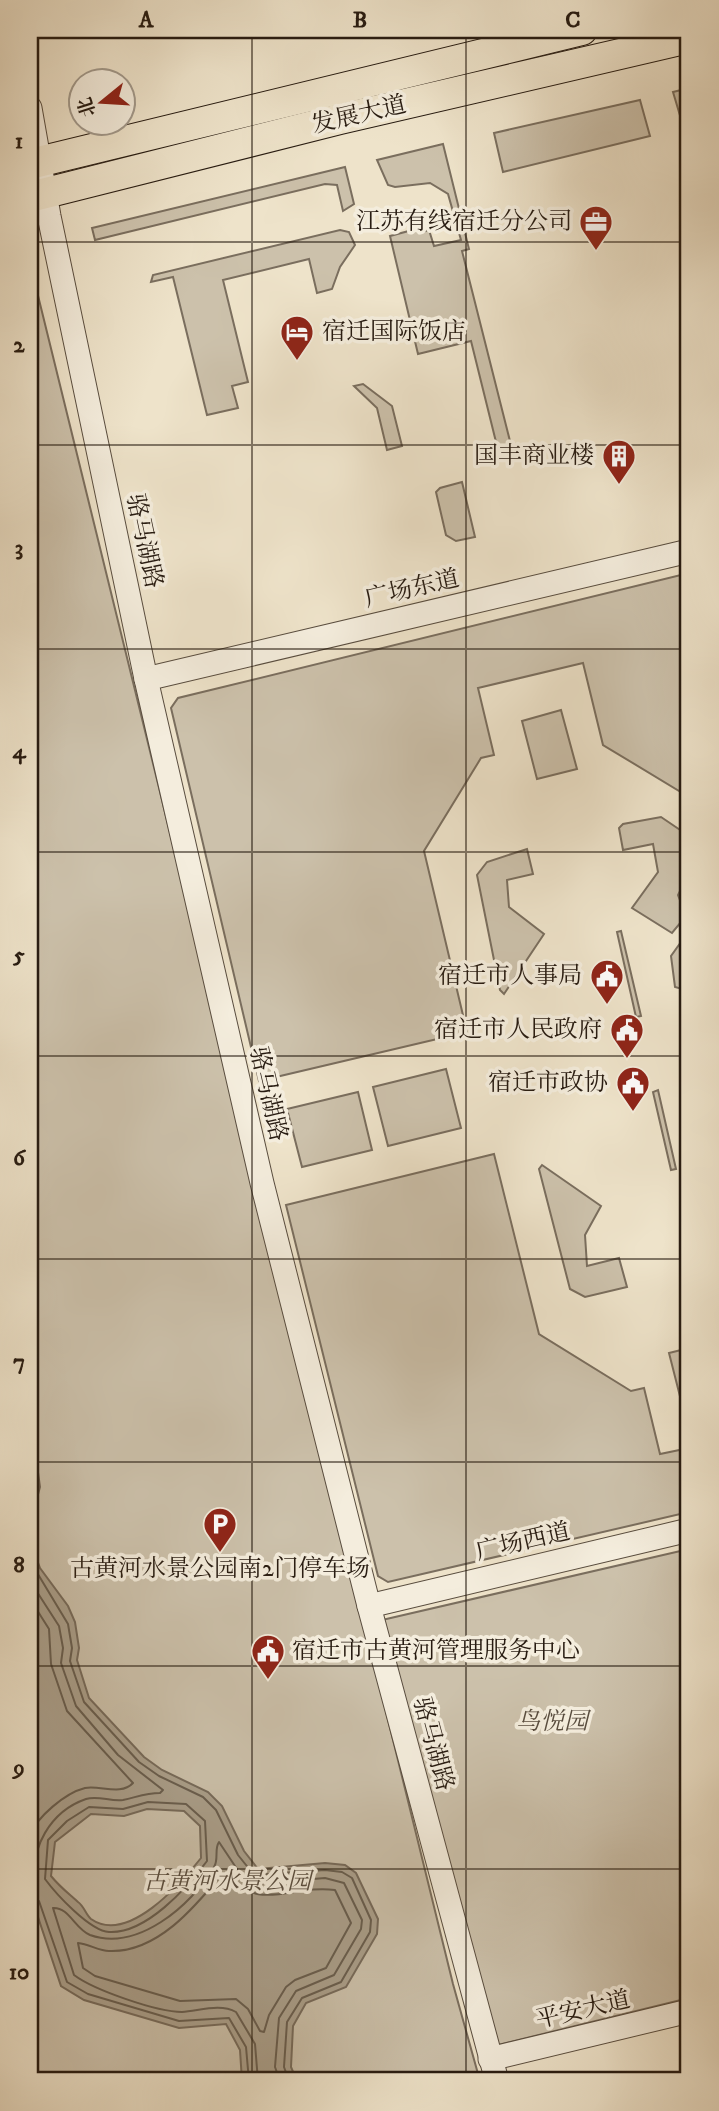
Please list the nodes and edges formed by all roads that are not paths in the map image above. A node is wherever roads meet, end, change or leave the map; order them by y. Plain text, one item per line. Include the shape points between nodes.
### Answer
1 (582, 30) edge
2 (689, 38) edge
3 (30, 108) edge
4 (34, 163) edge
5 (37, 195) edge
6 (689, 551) edge
7 (146, 679) junction
8 (689, 1530) edge
9 (369, 1606) junction
10 (689, 2011) edge
11 (489, 2059) junction
12 (497, 2081) edge

1 - 4 main road, 发展大道
2 - 5 main road, 发展大道
3 - 4 street, 骆马湖路
4 - 5 street, 骆马湖路
5 - 7 street, 骆马湖路
6 - 7 street, 广场东道
7 - 9 street, 骆马湖路 via 261,1183
8 - 9 street, 广场西道
9 - 11 street, 骆马湖路
10 - 11 street, 平安大道
11 - 12 street, 骆马湖路

